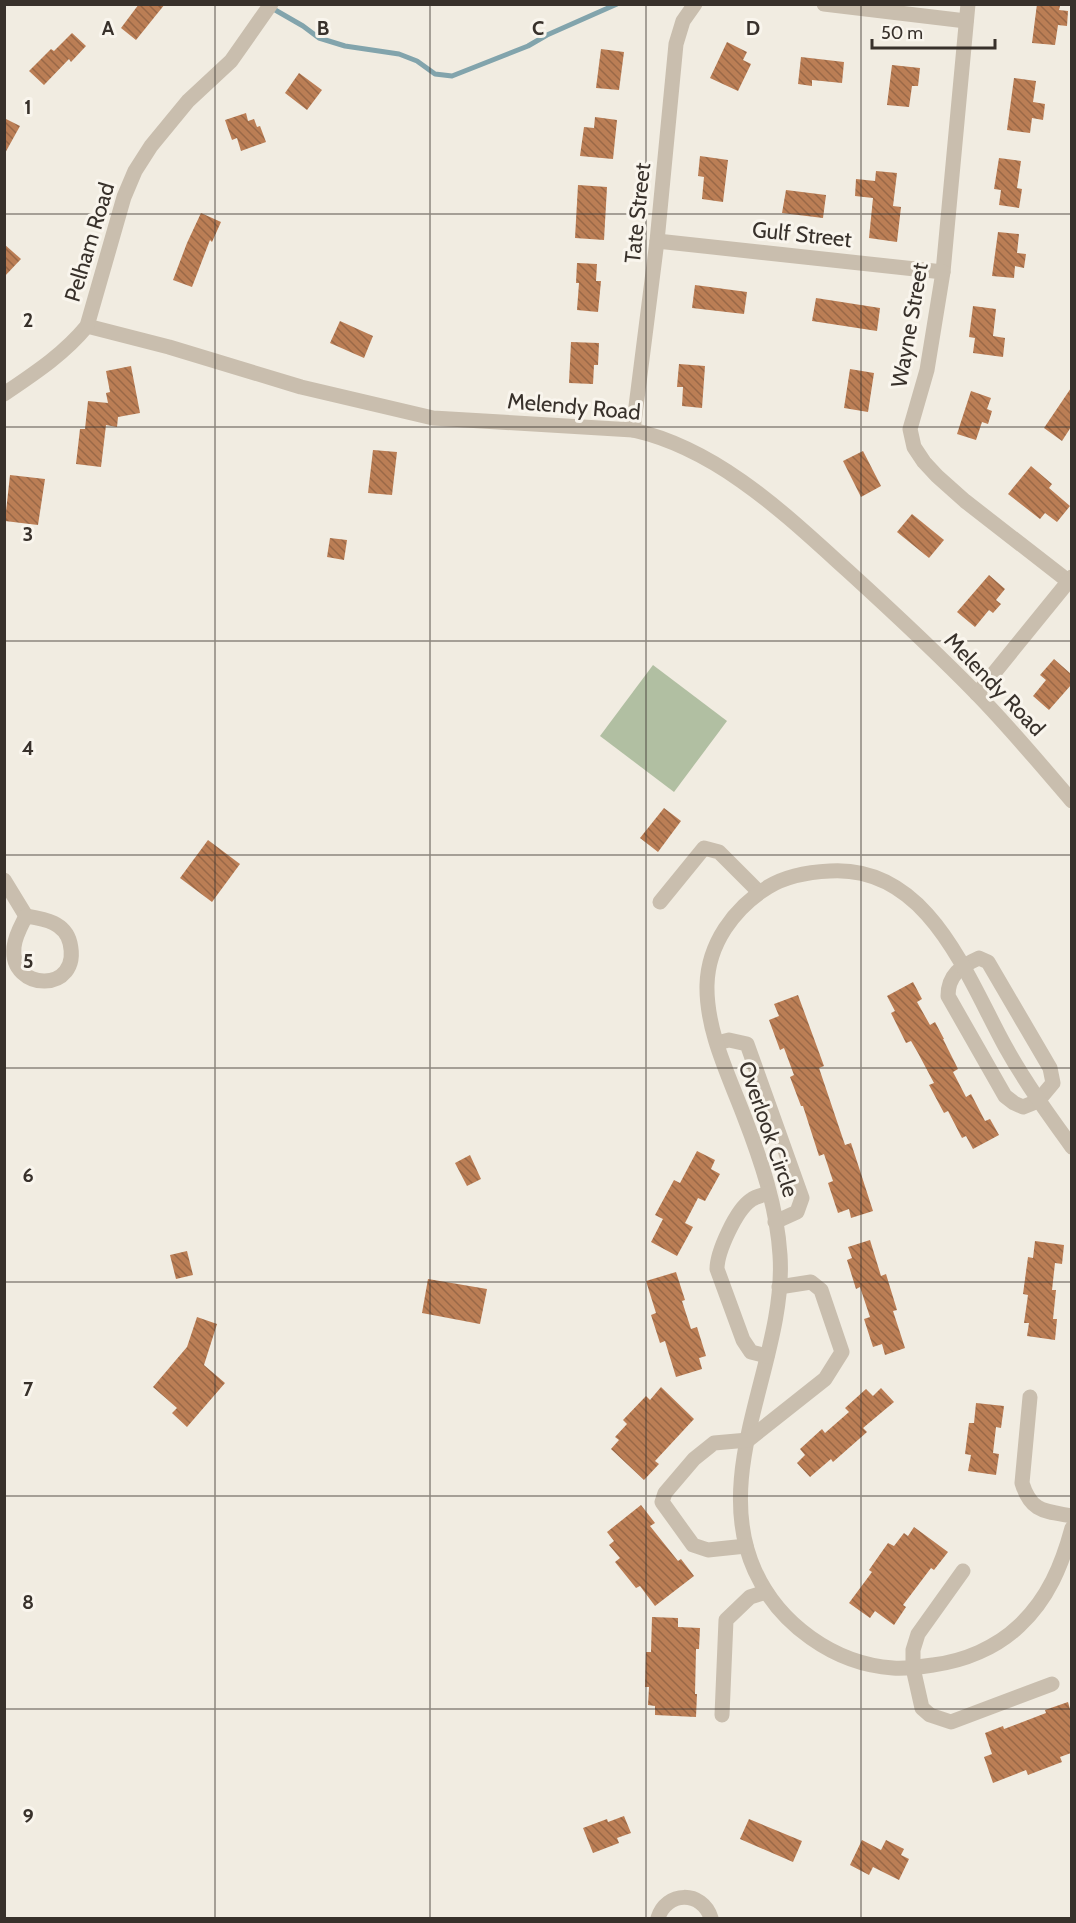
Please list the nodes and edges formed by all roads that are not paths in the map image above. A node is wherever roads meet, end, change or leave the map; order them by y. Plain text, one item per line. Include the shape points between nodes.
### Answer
1 (272, 4) edge
2 (695, 4) edge
3 (824, 4) edge
4 (968, 4) edge
5 (966, 21) junction
6 (657, 241) junction
7 (943, 272) junction
8 (87, 326) junction
9 (4, 394) edge
10 (633, 430) junction
11 (1070, 579) edge
12 (977, 694) junction
13 (1071, 801) edge
14 (4, 880) edge
15 (759, 892) junction
16 (660, 902) dead end
17 (26, 916) junction
18 (962, 966) junction
19 (717, 1043) junction
20 (1038, 1101) junction
21 (1071, 1147) edge
22 (769, 1192) junction
23 (775, 1222) junction
24 (780, 1287) junction
25 (767, 1356) junction
26 (1030, 1397) dead end
27 (748, 1440) junction
28 (1071, 1516) edge
29 (1071, 1528) edge
30 (746, 1546) junction
31 (963, 1571) dead end
32 (766, 1592) junction
33 (913, 1668) junction
34 (1052, 1684) dead end
35 (722, 1715) dead end
36 (658, 1918) edge
37 (711, 1918) edge

1 - 8 street, Pelham Road via 231,61 188,101 135,171
2 - 6 street, Tate Street via 683,21 676,44
3 - 5 street
4 - 5 street, Wayne Street
5 - 7 street, Wayne Street
6 - 7 street, Gulf Street
6 - 10 street, Tate Street
7 - 11 street, Wayne Street via 927,370 910,429 915,447 937,477 958,495
8 - 9 street, Pelham Road via 54,360
8 - 10 street, Melendy Road via 301,387 433,418
10 - 12 street, Melendy Road via 698,455 761,495 907,625
11 - 12 street
12 - 13 street, Melendy Road
14 - 17 street
15 - 16 street via 719,852 704,848
15 - 18 street, Overlook Circle via 775,882 812,872 849,870 868,874 918,903
15 - 19 street, Overlook Circle via 731,920 712,953 706,990
17 - 17 street via 14,947 17,965 36,981 54,980 68,968 71,959 68,935 47,919
18 - 20 street, Overlook Circle
18 - 20 street via 952,977 948,996 1005,1096 1023,1107
18 - 20 street via 979,958 988,963 1050,1068 1053,1083
19 - 22 street, Overlook Circle
19 - 23 street via 729,1040 747,1044 802,1198 797,1212
20 - 21 street, Overlook Circle
22 - 23 street, Overlook Circle
22 - 25 street via 751,1199 740,1211 717,1258 717,1269 743,1340 752,1352
23 - 24 street, Overlook Circle
24 - 25 street, Overlook Circle
24 - 27 street via 811,1282 821,1290 842,1352 825,1379
25 - 27 street, Overlook Circle
26 - 28 street via 1022,1483 1026,1496 1038,1510
27 - 30 street, Overlook Circle via 741,1498
27 - 30 street via 714,1443 694,1459 662,1502 693,1545 708,1550
29 - 33 street, Overlook Circle via 1054,1581 1019,1627 969,1656
30 - 32 street, Overlook Circle
31 - 33 street via 918,1634
32 - 33 street, Overlook Circle via 791,1622 838,1654 874,1665
32 - 35 street via 750,1597 726,1620
33 - 34 street via 922,1708 951,1722
36 - 37 street via 667,1903 682,1896 704,1904

